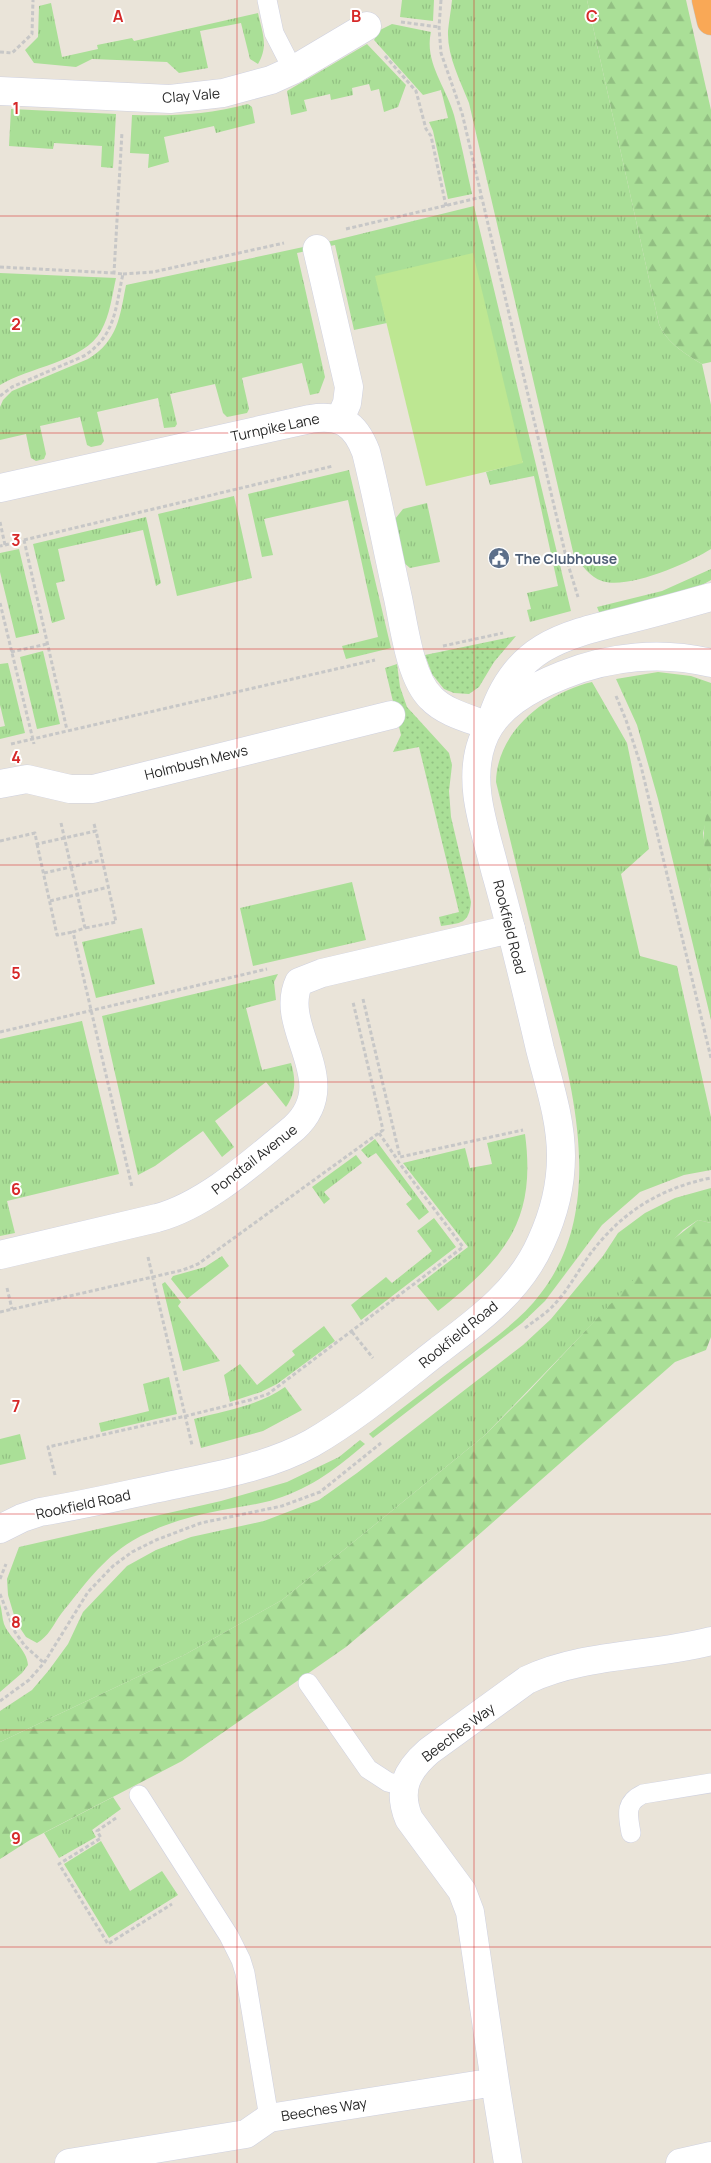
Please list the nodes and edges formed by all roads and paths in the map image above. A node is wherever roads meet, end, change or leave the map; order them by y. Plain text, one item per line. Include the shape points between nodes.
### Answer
1 (34, 0) edge
2 (267, 0) edge
3 (441, 0) edge
4 (706, 0) edge
5 (711, 21) edge
6 (364, 28) joint
7 (0, 52) edge
8 (293, 70) junction
9 (0, 91) edge
10 (124, 97) junction
11 (482, 197) junction
12 (457, 204) dead end
13 (446, 206) dead end
14 (317, 249) dead end
15 (0, 267) edge
16 (114, 273) junction
17 (0, 396) edge
18 (340, 419) junction
19 (368, 458) junction
20 (0, 488) edge
21 (0, 522) edge
22 (24, 540) junction
23 (5, 545) junction
24 (0, 546) edge
25 (578, 598) dead end
26 (711, 598) edge
27 (47, 644) junction
28 (12, 652) dead end
29 (378, 660) dead end
30 (602, 662) junction
31 (711, 663) edge
32 (391, 715) dead end
33 (496, 719) junction
34 (67, 730) junction
35 (8, 744) dead end
36 (0, 784) edge
37 (0, 841) edge
38 (37, 844) junction
39 (102, 860) junction
40 (44, 873) junction
41 (108, 887) junction
42 (50, 901) junction
43 (85, 928) dead end
44 (511, 929) junction
45 (72, 932) dead end
46 (76, 944) dead end
47 (356, 965) junction
48 (299, 982) junction
49 (86, 988) dead end
50 (0, 1032) edge
51 (711, 1058) edge
52 (558, 1122) junction
53 (378, 1133) dead end
54 (398, 1159) junction
55 (0, 1255) edge
56 (187, 1423) dead end
57 (194, 1453) dead end
58 (56, 1483) dead end
59 (0, 1530) edge
60 (0, 1594) edge
61 (711, 1641) edge
62 (44, 1663) dead end
63 (308, 1683) dead end
64 (711, 1783) edge
65 (404, 1786) junction
66 (141, 1798) joint
67 (631, 1833) dead end
68 (198, 1887) junction
69 (495, 2082) junction
70 (269, 2118) junction
71 (711, 2156) edge
72 (69, 2163) edge
73 (508, 2163) edge
74 (680, 2163) edge

1 - 7 path via 32,34 12,53
2 - 8 lane via 274,33
3 - 11 path via 441,53 462,113
4 - 5 highway
6 - 8 street, Clay Vale
6 - 13 path via 416,91 426,129 431,136
8 - 10 street, Clay Vale via 246,88 207,96 170,99
9 - 10 street, Clay Vale
10 - 16 path
11 - 12 path
11 - 25 path
14 - 18 street via 349,387 348,403
15 - 16 path
16 - 17 path via 123,274 114,317 103,340 84,356 12,387
18 - 19 street, Turnpike Lane via 361,438
18 - 20 street, Turnpike Lane via 310,419
19 - 22 path
19 - 33 street, Turnpike Lane via 404,629 421,684 436,703
21 - 23 path
22 - 23 path
22 - 27 path
23 - 24 path
26 - 33 street, Rookfield Road via 583,631 545,646 524,662 505,685 499,695
27 - 28 path
27 - 34 path
29 - 34 path
30 - 31 street via 665,657
30 - 33 street via 530,689
30 - 51 path via 641,766
32 - 36 street, Holmbush Mews via 93,789 70,789 27,779
33 - 44 street, Rookfield Road via 481,744 477,763 477,796
34 - 35 path
37 - 38 path via 35,833
38 - 39 path via 96,831
38 - 40 path
39 - 40 path
39 - 41 path
40 - 42 path
41 - 42 path
41 - 43 path via 116,922
42 - 45 path via 57,935
44 - 47 street
44 - 52 street, Rookfield Road
46 - 49 path
47 - 48 street via 322,972
47 - 54 path
48 - 50 path via 280,965
48 - 55 street, Pondtail Avenue via 294,991 295,1003 310,1067 313,1098 307,1114 294,1128 212,1192 182,1210
52 - 54 path
52 - 59 street, Rookfield Road via 559,1186 552,1213 530,1266 490,1312 342,1423 310,1444 274,1459 201,1479 40,1512
53 - 54 path
54 - 58 path via 463,1247 268,1394 48,1447
56 - 57 path
60 - 62 path via 15,1632
61 - 65 street, Beeches Way via 566,1667 527,1680 420,1759
63 - 65 lane via 368,1769 388,1782
64 - 67 lane via 643,1794 636,1798 629,1808
65 - 69 street via 404,1807 409,1819 462,1891 470,1912
66 - 68 lane
66 - 68 path via 97,1831 101,1838 59,1864 108,1944
68 - 70 lane via 241,1960
69 - 70 street, Beeches Way
69 - 73 street
70 - 72 street, Beeches Way via 246,2134
71 - 74 street

